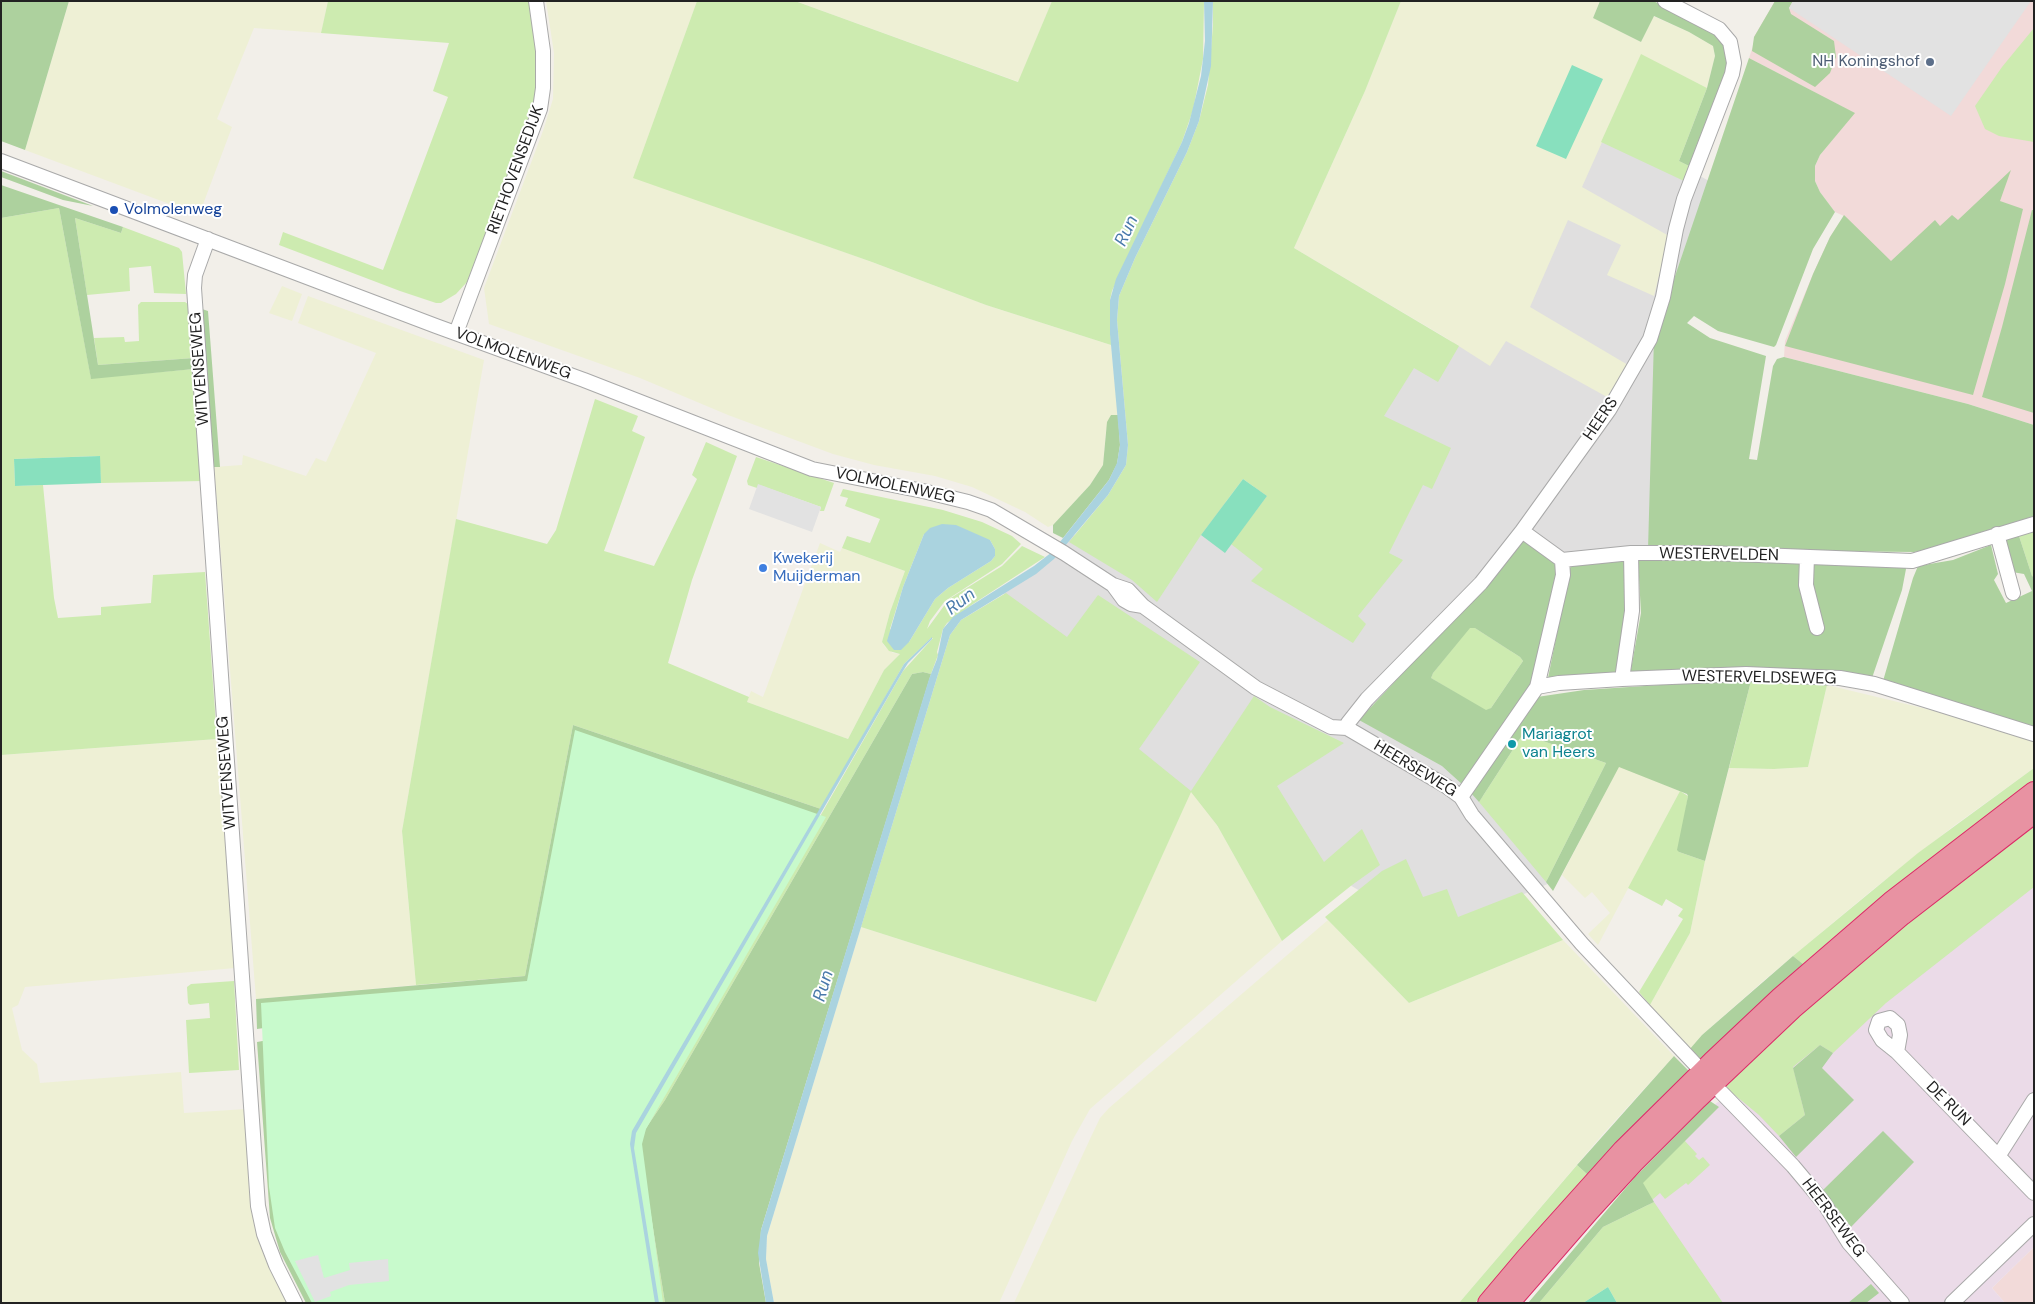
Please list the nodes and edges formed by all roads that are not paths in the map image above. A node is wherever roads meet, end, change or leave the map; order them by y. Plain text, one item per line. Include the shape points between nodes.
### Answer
1 (536, 1) edge
2 (1664, 1) edge
3 (1, 161) edge
4 (208, 239) junction
5 (456, 333) junction
6 (2034, 524) edge
7 (1028, 532) joint
8 (1522, 532) junction
9 (1997, 534) junction
10 (1631, 553) junction
11 (1807, 557) junction
12 (1562, 560) junction
13 (2012, 593) dead end
14 (1817, 628) dead end
15 (1622, 679) junction
16 (1537, 687) junction
17 (1347, 728) junction
18 (2034, 734) edge
19 (2034, 792) edge
20 (1461, 797) junction
21 (2034, 813) edge
22 (1897, 1052) dead end
23 (1695, 1064) dead end
24 (1722, 1092) dead end
25 (2034, 1100) edge
26 (1999, 1155) junction
27 (2034, 1193) edge
28 (2034, 1224) edge
29 (295, 1303) edge
30 (1488, 1303) edge
31 (1509, 1303) edge
32 (1902, 1303) edge
33 (1952, 1303) edge

1 - 5 street, RIETHOVENSEDIJK via 543,51 540,109
2 - 8 street, HEERS via 1719,29 1737,51 1732,74 1684,200 1663,297 1650,339 1610,410
3 - 4 street, VOLMOLENWEG
4 - 5 street, VOLMOLENWEG
4 - 29 street, WITVENSEWEG via 195,275 194,288 258,1206 264,1234
5 - 7 street, VOLMOLENWEG via 812,468 968,502 990,510
6 - 9 street, WESTERVELDEN
7 - 17 street, HEERSEWEG via 1113,585 1124,600 1143,606 1256,688 1331,727
8 - 12 street
8 - 17 street, HEERS via 1481,583 1367,699
9 - 11 street, WESTERVELDEN via 1912,561
9 - 13 street
10 - 11 street, WESTERVELDEN
10 - 12 street, WESTERVELDEN
10 - 15 street via 1632,611
11 - 14 street via 1806,585
12 - 16 street via 1563,575
15 - 16 street, WESTERVELDSEWEG
15 - 18 street, WESTERVELDSEWEG via 1746,674 1840,678 1874,684
16 - 20 street
17 - 20 street, HEERSEWEG
19 - 30 highway via 1891,902 1781,997 1623,1150
20 - 23 street, HEERSEWEG via 1472,815 1582,944
21 - 31 highway via 1902,915 1785,1016 1627,1170
22 - 26 street, DE RUN
24 - 32 street, HEERSEWEG via 1793,1166 1824,1203 1849,1243
25 - 26 street
26 - 27 street, DE RUN
28 - 33 street

